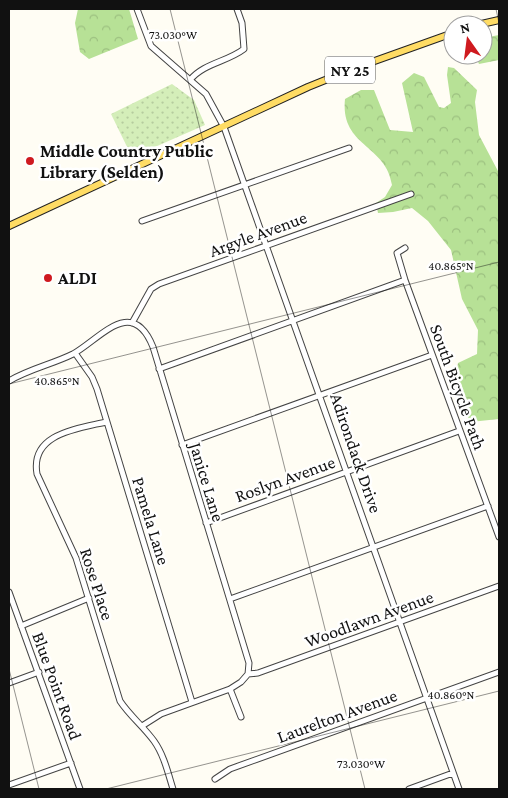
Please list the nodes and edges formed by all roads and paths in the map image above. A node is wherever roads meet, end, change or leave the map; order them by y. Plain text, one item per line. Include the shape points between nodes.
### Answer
1 (138, 9) edge
2 (237, 9) edge
3 (443, 37) edge
4 (190, 80) junction
5 (224, 127) junction
6 (349, 148) dead end
7 (245, 184) junction
8 (411, 194) dead end
9 (142, 221) dead end
10 (9, 226) edge
11 (267, 246) junction
12 (405, 248) dead end
13 (405, 280) junction
14 (294, 320) junction
15 (132, 323) junction
16 (75, 353) junction
17 (432, 355) junction
18 (159, 369) junction
19 (9, 381) edge
20 (321, 397) junction
21 (106, 422) junction
22 (459, 431) junction
23 (182, 445) junction
24 (347, 472) junction
25 (488, 506) junction
26 (206, 523) junction
27 (499, 537) edge
28 (374, 547) junction
29 (499, 586) edge
30 (9, 596) edge
31 (89, 598) junction
32 (230, 599) junction
33 (400, 623) junction
34 (21, 626) junction
35 (39, 672) junction
36 (499, 672) edge
37 (248, 674) junction
38 (9, 683) edge
39 (230, 689) junction
40 (428, 698) junction
41 (192, 702) junction
42 (241, 717) dead end
43 (142, 726) junction
44 (71, 763) junction
45 (453, 773) junction
46 (215, 779) dead end
47 (9, 786) edge
48 (80, 789) edge
49 (173, 789) edge
50 (409, 789) edge
51 (459, 789) edge

1 - 4 street, Adirondack Drive via 151,46
2 - 4 street via 242,23 244,49 197,72
3 - 5 main road, NY 25 via 355,68
4 - 5 street, Adirondack Drive via 206,94
5 - 7 street, Adirondack Drive
5 - 10 main road, NY 25
6 - 7 street
7 - 9 street
7 - 11 street, Adirondack Drive
8 - 11 street, Argyle Avenue
11 - 14 street, Adirondack Drive
11 - 15 street, Argyle Avenue via 159,284 151,289
12 - 13 street, South Bicycle Path via 397,253
13 - 14 street
13 - 17 street, South Bicycle Path
14 - 18 street
14 - 20 street, Adirondack Drive
15 - 16 street via 109,327
15 - 18 street, Janice Lane via 149,336
16 - 19 street
16 - 21 street, Pamela Lane via 92,377
17 - 20 street
17 - 22 street, South Bicycle Path
18 - 23 street, Janice Lane
20 - 23 street
20 - 24 street, Adirondack Drive
21 - 31 street, Rose Place via 52,437 42,445 36,460 37,474 76,558
21 - 41 street, Pamela Lane
22 - 24 street, Roslyn Avenue
22 - 25 street, South Bicycle Path
23 - 26 street, Janice Lane
24 - 26 street, Roslyn Avenue
24 - 28 street, Adirondack Drive
25 - 27 street, South Bicycle Path
25 - 28 street
26 - 32 street, Janice Lane
28 - 32 street
28 - 33 street, Adirondack Drive
29 - 33 street, Woodlawn Avenue
30 - 34 street, Blue Point Road
31 - 34 street
31 - 43 street, Rose Place via 120,701
32 - 37 street, Janice Lane via 247,654
33 - 37 street, Woodlawn Avenue
33 - 40 street, Adirondack Drive
34 - 35 street, Blue Point Road
35 - 38 street
35 - 44 street, Blue Point Road
36 - 40 street, Laurelton Avenue
37 - 39 street
39 - 41 street
39 - 42 street
40 - 45 street, Adirondack Drive
40 - 46 street, Laurelton Avenue via 230,769
41 - 43 street via 161,714
43 - 49 street, Rose Place via 162,755
44 - 47 street
44 - 48 street, Blue Point Road
45 - 50 street
45 - 51 street, Adirondack Drive

